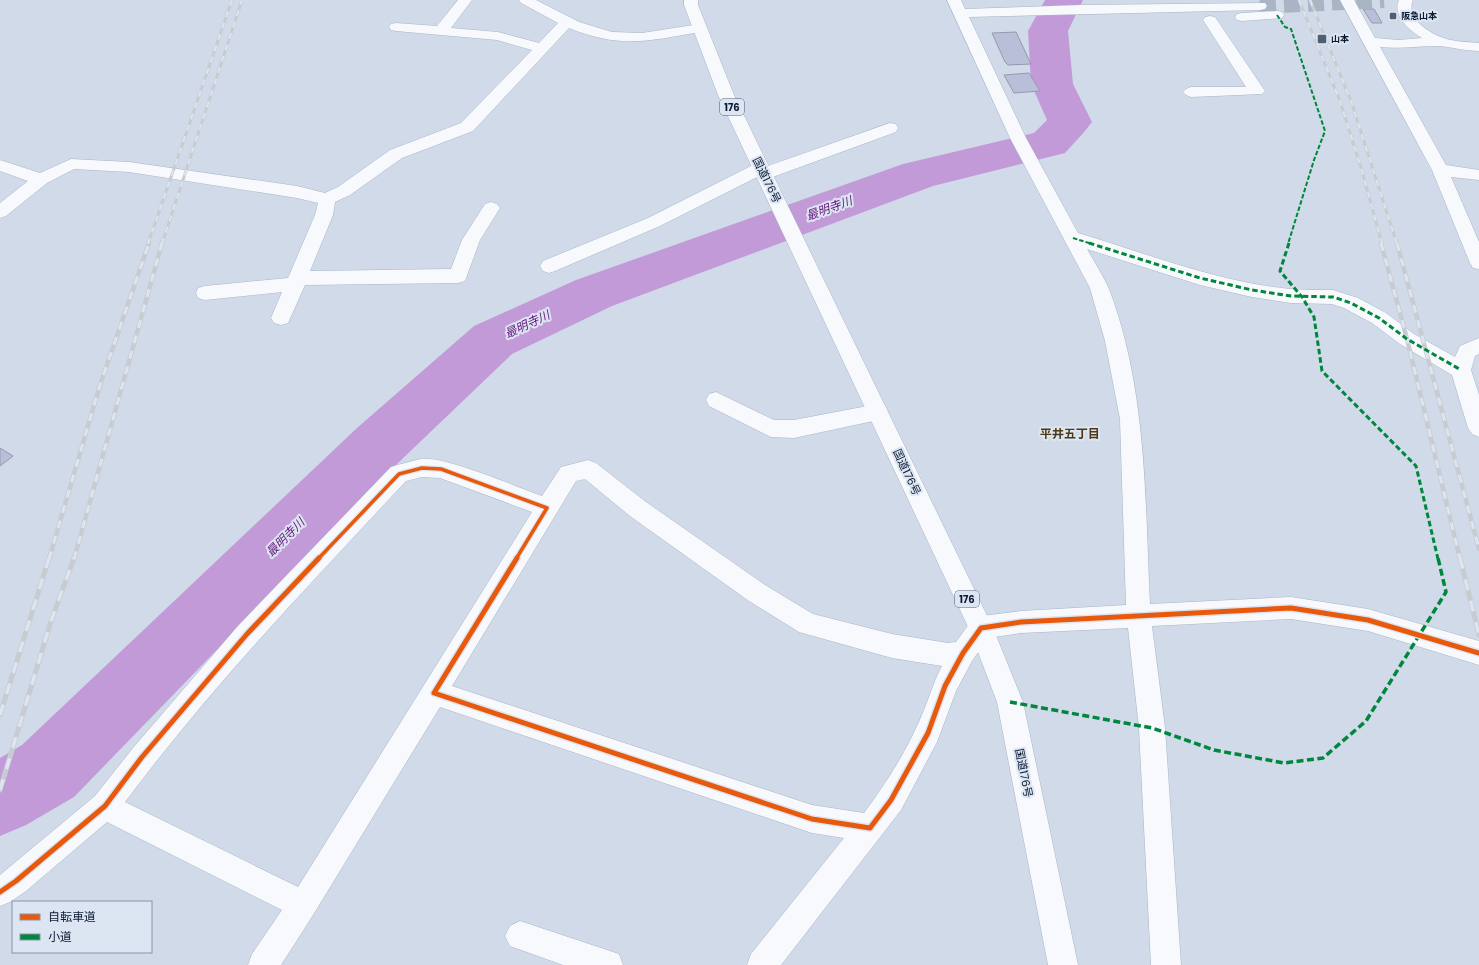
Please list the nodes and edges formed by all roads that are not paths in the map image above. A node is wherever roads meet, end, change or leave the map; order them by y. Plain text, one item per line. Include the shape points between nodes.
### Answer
1 (465, 0) edge
2 (526, 0) edge
3 (691, 0) edge
4 (954, 0) edge
5 (1006, 0) edge
6 (1347, 0) edge
7 (1406, 0) edge
8 (1260, 6) tunnel mouth
9 (1121, 8) junction
10 (994, 12) junction
11 (961, 13) junction
12 (1277, 15) tunnel mouth
13 (1210, 20) junction
14 (566, 22) junction
15 (396, 27) dead end
16 (700, 28) junction
17 (441, 31) junction
18 (1370, 42) junction
19 (1441, 42) junction
20 (1479, 47) edge
21 (542, 48) junction
22 (1191, 92) dead end
23 (890, 128) dead end
24 (0, 165) edge
25 (1440, 170) junction
26 (763, 171) junction
27 (1479, 175) edge
28 (41, 179) junction
29 (327, 199) junction
30 (491, 208) dead end
31 (0, 212) edge
32 (1072, 238) junction
33 (1479, 263) edge
34 (549, 266) dead end
35 (297, 281) junction
36 (204, 293) dead end
37 (281, 318) dead end
38 (1479, 345) edge
39 (1461, 370) junction
40 (716, 400) dead end
41 (878, 412) junction
42 (1479, 428) edge
43 (547, 508) junction
44 (1139, 616) junction
45 (981, 628) junction
46 (963, 653) junction
47 (1479, 653) edge
48 (434, 693) junction
49 (105, 806) junction
50 (870, 828) junction
51 (0, 892) edge
52 (303, 905) junction
53 (520, 936) dead end
54 (263, 965) edge
55 (608, 965) edge
56 (762, 965) edge
57 (1063, 965) edge
58 (1166, 965) edge

1 - 17 main road
2 - 14 main road
3 - 16 main road, 国道176号 / 176
4 - 11 main road
5 - 10 main road
6 - 18 main road
7 - 19 main road via 1404,10 1411,22 1422,33
8 - 9 main road
9 - 10 main road
9 - 13 main road via 1133,20
10 - 11 main road
11 - 32 main road via 1018,138
12 - 13 main road
13 - 22 main road via 1258,90
14 - 16 main road via 607,36 626,39
14 - 21 main road
15 - 17 main road
16 - 26 main road, 国道176号 / 176 via 726,95
17 - 21 main road via 498,36
18 - 19 main road
18 - 25 main road
19 - 20 main road
21 - 29 main road via 467,127 396,154 344,191
23 - 26 main road
24 - 28 main road
25 - 27 main road
25 - 33 main road
26 - 34 main road via 661,219
26 - 41 main road, 国道176号 / 176
28 - 29 main road via 71,164 129,167 298,192
28 - 31 main road
29 - 35 main road via 324,215
30 - 35 main road via 471,240 458,276
32 - 39 main road via 1200,278 1252,290 1292,296 1333,297 1351,303
32 - 44 main road via 1099,288 1116,341 1130,419
35 - 36 main road
35 - 37 main road
38 - 39 main road via 1467,351
39 - 42 main road
40 - 41 main road via 771,428 794,430
41 - 45 main road, 国道176号 / 176
43 - 46 main road via 569,474 588,470 638,510 751,589 808,624 892,646 948,655
43 - 48 main road
43 - 49 main road via 441,469 422,468 399,474 247,634 142,757
44 - 45 main road via 1021,622
44 - 47 main road via 1291,608 1368,620
44 - 58 main road via 1152,728
45 - 46 main road
45 - 57 main road, 国道176号 / 176 via 1010,702
46 - 50 main road via 945,686 928,733 891,800
48 - 50 main road via 812,819
48 - 52 main road
49 - 51 main road
49 - 52 main road
50 - 56 main road
52 - 54 main road
53 - 55 main road

